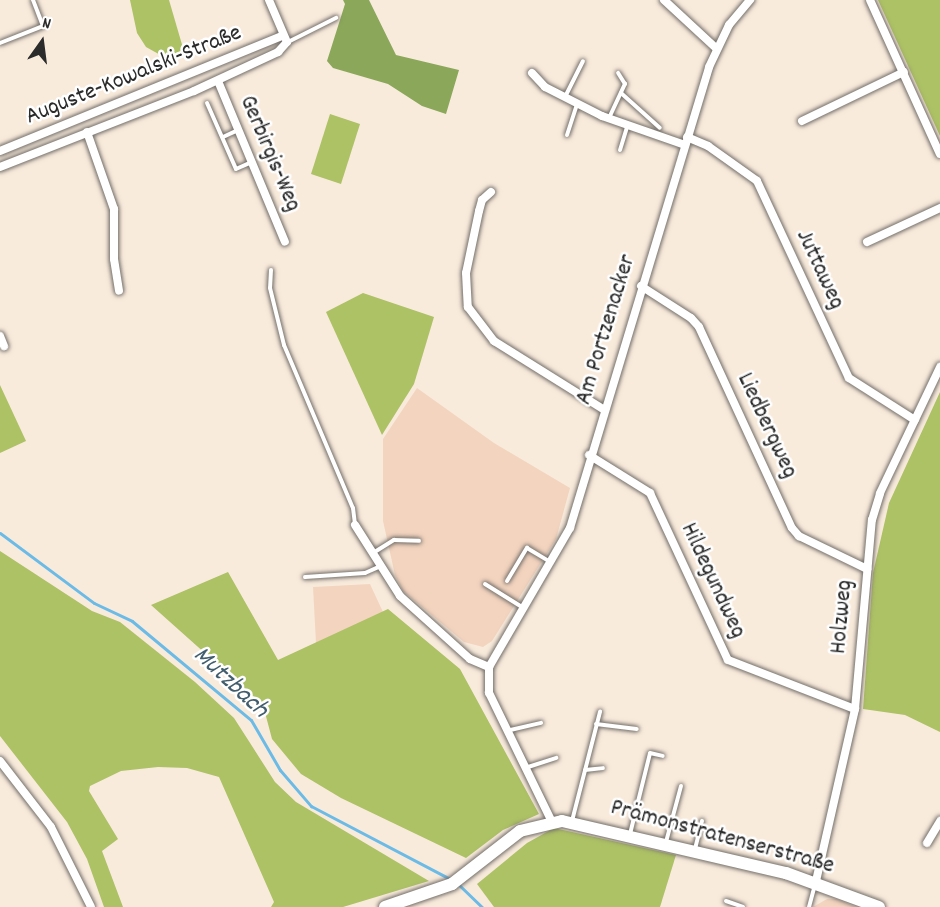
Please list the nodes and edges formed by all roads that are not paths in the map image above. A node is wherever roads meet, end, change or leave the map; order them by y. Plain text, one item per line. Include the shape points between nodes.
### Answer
1 (33, 0) edge
2 (268, 0) edge
3 (664, 0) edge
4 (750, 0) edge
5 (870, 0) edge
6 (336, 18) dead end
7 (284, 39) junction
8 (0, 43) edge
9 (717, 49) junction
10 (582, 61) dead end
11 (904, 72) junction
12 (532, 73) dead end
13 (618, 73) dead end
14 (218, 81) junction
15 (621, 93) junction
16 (565, 98) junction
17 (207, 103) dead end
18 (577, 104) junction
19 (609, 119) junction
20 (802, 121) dead end
21 (627, 127) junction
22 (660, 128) dead end
23 (239, 130) junction
24 (87, 132) junction
25 (567, 135) dead end
26 (223, 137) junction
27 (686, 141) junction
28 (620, 150) dead end
29 (0, 151) edge
30 (940, 154) edge
31 (252, 162) junction
32 (0, 167) edge
33 (491, 192) dead end
34 (940, 208) edge
35 (285, 242) dead end
36 (867, 242) dead end
37 (271, 270) dead end
38 (641, 286) junction
39 (119, 291) dead end
40 (0, 336) edge
41 (4, 346) dead end
42 (940, 367) edge
43 (603, 409) junction
44 (915, 420) junction
45 (589, 454) junction
46 (355, 525) joint
47 (419, 541) dead end
48 (373, 553) junction
49 (551, 562) junction
50 (381, 566) junction
51 (867, 569) junction
52 (306, 577) dead end
53 (507, 581) dead end
54 (485, 584) dead end
55 (523, 608) junction
56 (489, 667) junction
57 (855, 709) junction
58 (600, 712) dead end
59 (542, 723) dead end
60 (596, 724) junction
61 (637, 729) dead end
62 (506, 731) junction
63 (663, 756) dead end
64 (556, 758) dead end
65 (0, 761) edge
66 (524, 768) junction
67 (603, 768) dead end
68 (585, 770) junction
69 (681, 786) dead end
70 (572, 821) junction
71 (702, 821) dead end
72 (940, 821) edge
73 (552, 822) junction
74 (630, 834) junction
75 (666, 843) junction
76 (927, 843) dead end
77 (695, 850) junction
78 (816, 881) junction
79 (726, 901) dead end
80 (91, 907) edge
81 (385, 907) edge
82 (743, 907) edge
83 (808, 907) edge
84 (879, 907) edge

1 - 8 lane via 43,26
2 - 7 street
3 - 9 street
4 - 9 street, Am Portzenacker via 729,25
5 - 11 street
6 - 7 lane
7 - 14 street, Auguste-Kowalski-Straße via 278,52
7 - 29 street, Auguste-Kowalski-Straße
9 - 27 street, Am Portzenacker
10 - 16 lane
11 - 20 street
11 - 30 street
12 - 16 street, Juttaweg via 545,87
13 - 15 lane via 625,82
14 - 23 street, Gerbirgis-Weg
14 - 24 street, Auguste-Kowalski-Straße
15 - 19 lane
15 - 22 lane
16 - 18 street, Juttaweg
17 - 26 lane
18 - 19 street, Juttaweg
18 - 25 lane
19 - 21 street, Juttaweg
21 - 27 street, Juttaweg
21 - 28 lane
23 - 26 lane
23 - 31 street, Gerbirgis-Weg
24 - 32 street, Auguste-Kowalski-Straße
24 - 39 street, Auguste-Kowalski-Straße via 114,208 114,260
26 - 31 lane via 236,169
27 - 38 street, Am Portzenacker
27 - 44 street, Juttaweg via 708,146 757,181 849,378
31 - 35 street, Gerbirgis-Weg
33 - 43 street via 482,200 466,273 468,307 494,341
34 - 36 street
37 - 46 lane via 270,288 284,345 353,508
38 - 43 street, Am Portzenacker
38 - 51 street, Liedbergweg via 695,321 792,528 799,536
40 - 41 street
42 - 44 street, Holzweg
43 - 45 street, Am Portzenacker
44 - 51 street, Holzweg via 880,493 872,520
45 - 49 street, Am Portzenacker via 570,528
45 - 57 street, Hildegundweg via 650,493 728,660
46 - 48 street
47 - 48 lane via 394,540
48 - 50 street
49 - 53 lane via 527,548
49 - 55 street, Am Portzenacker
50 - 52 lane via 365,573
50 - 56 street via 400,596 470,659
51 - 57 street, Holzweg
54 - 55 lane
55 - 56 street, Am Portzenacker
56 - 62 street via 489,693
57 - 78 street, Holzweg
58 - 60 lane
59 - 62 lane
60 - 61 lane
60 - 68 lane
62 - 66 street
63 - 74 lane via 650,753
64 - 66 lane
65 - 80 street via 51,827
66 - 73 street
67 - 68 lane
68 - 70 lane
69 - 75 lane
70 - 73 main road, Prämonstratenserstraße
70 - 74 main road, Prämonstratenserstraße
71 - 77 lane
72 - 76 street
73 - 81 main road, Prämonstratenserstraße via 520,831 452,884
74 - 75 main road, Prämonstratenserstraße
75 - 77 main road, Prämonstratenserstraße
77 - 78 main road, Prämonstratenserstraße
78 - 83 lane
78 - 84 main road, Prämonstratenserstraße
79 - 82 lane

